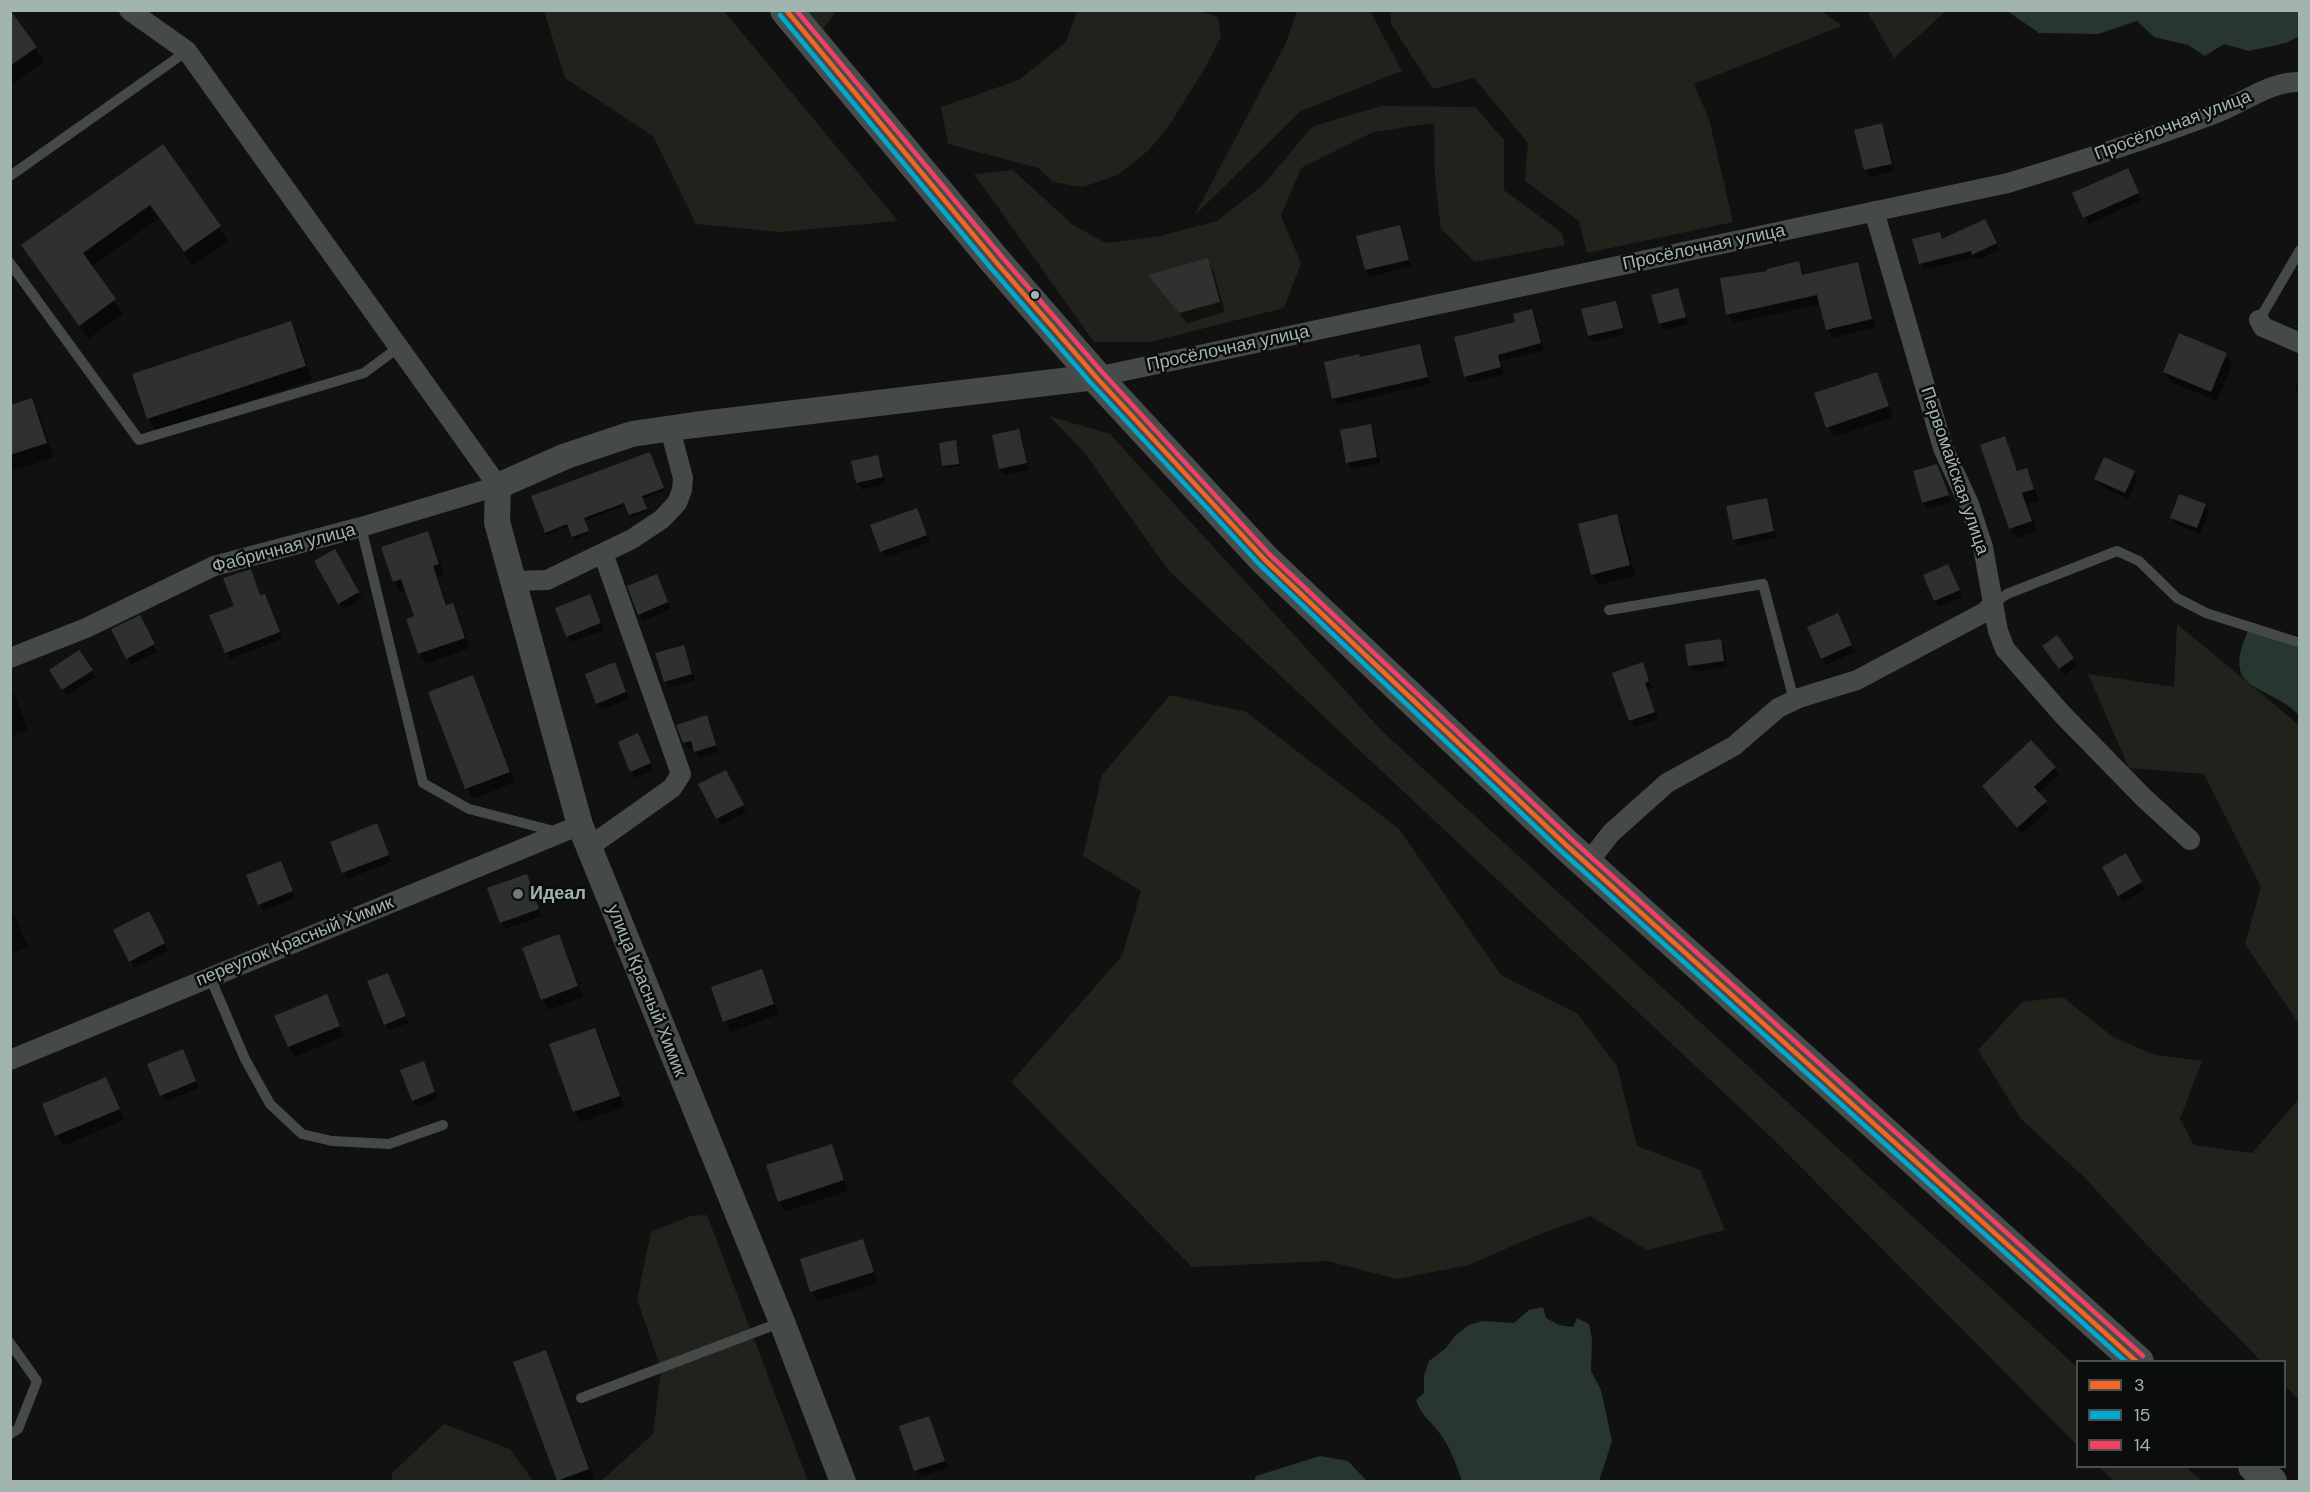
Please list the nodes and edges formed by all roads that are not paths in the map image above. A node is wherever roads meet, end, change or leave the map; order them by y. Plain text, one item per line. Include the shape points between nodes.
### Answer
1 (129, 10) edge
2 (786, 10) edge
3 (187, 51) junction
4 (2300, 82) edge
5 (10, 176) edge
6 (1874, 212) junction
7 (2300, 250) edge
8 (10, 263) edge
9 (2259, 320) joint
10 (2300, 343) edge
11 (399, 347) junction
12 (1096, 377) junction
13 (670, 429) junction
14 (498, 486) junction
15 (361, 527) junction
16 (603, 553) junction
17 (513, 581) junction
18 (1993, 604) junction
19 (1609, 610) dead end
20 (2300, 643) edge
21 (10, 658) edge
22 (1794, 700) junction
23 (577, 835) junction
24 (2190, 840) dead end
25 (1587, 864) junction
26 (210, 977) junction
27 (10, 1060) edge
28 (443, 1125) dead end
29 (782, 1322) junction
30 (10, 1343) edge
31 (2136, 1360) edge
32 (581, 1398) dead end
33 (10, 1434) edge
34 (2255, 1468) edge
35 (843, 1482) edge
36 (2271, 1482) edge

1 - 3 street
2 - 12 main road
3 - 5 lane
3 - 11 street
4 - 6 street, Просёлочная улица via 2276,84 2235,106 2136,143 2008,183
6 - 12 street, Просёлочная улица
6 - 18 street, Первомайская улица via 1943,448 1969,504 1983,547
7 - 9 lane
8 - 11 lane via 139,440 364,373
9 - 10 street via 2263,327
11 - 14 street
12 - 13 street
12 - 25 main road via 1264,559
13 - 14 street via 632,434 566,456
13 - 16 street via 683,478 677,503 662,519
14 - 15 street, Фабричная улица
14 - 17 street, улица Красный Химик via 497,522
15 - 21 street, Фабричная улица via 214,566 86,628
15 - 23 lane via 423,783 468,809
16 - 17 street via 547,580
16 - 23 street, переулок Красный Химик via 680,778 672,788
17 - 23 street, улица Красный Химик
18 - 20 lane via 2007,594 2117,551 2139,561 2177,598 2206,613
18 - 22 street via 1985,612 1857,680
18 - 24 street, Первомайская улица via 1998,631 2013,661 2144,798
19 - 22 lane via 1763,584
22 - 25 street via 1778,708 1734,746 1667,783 1611,833
23 - 26 street, переулок Красный Химик
23 - 29 street, улица Красный Химик
25 - 31 main road
26 - 27 street, переулок Красный Химик
26 - 28 lane via 245,1059 270,1104 302,1134 332,1141 389,1144
29 - 32 lane
29 - 35 street, улица Красный Химик
30 - 33 lane via 37,1381 18,1429
34 - 36 main road

